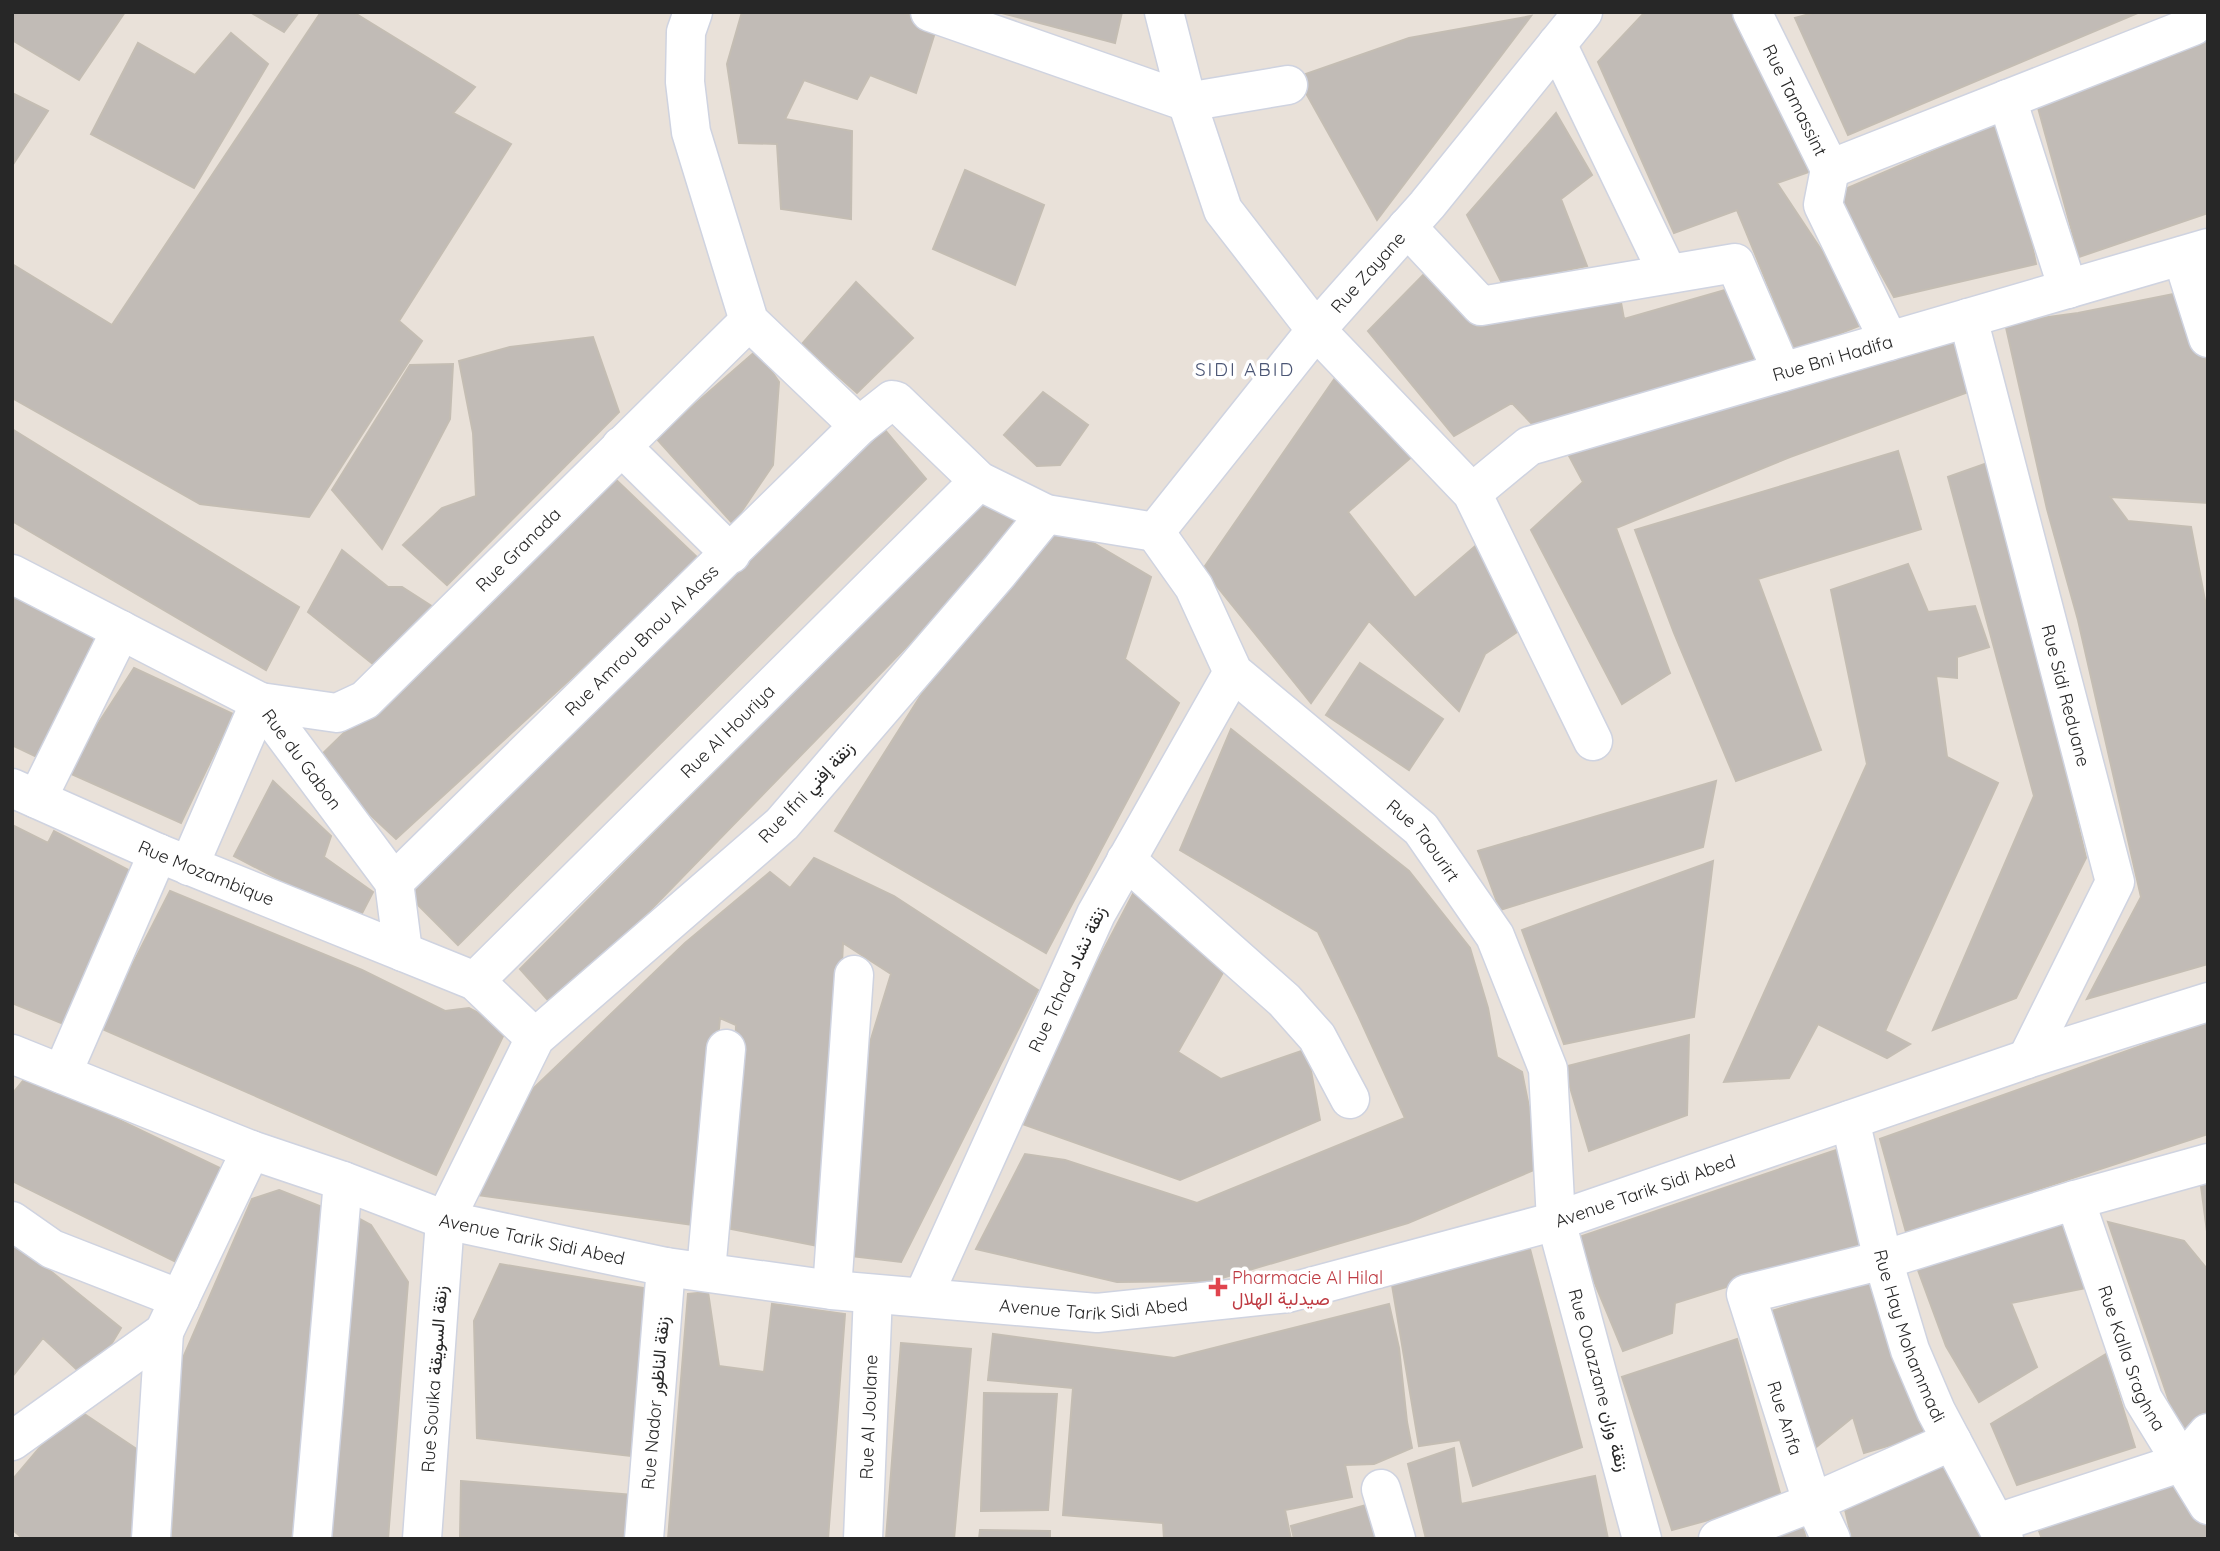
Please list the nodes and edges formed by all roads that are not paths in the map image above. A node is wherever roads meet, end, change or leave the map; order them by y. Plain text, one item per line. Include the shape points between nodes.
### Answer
1 (693, 12) edge
2 (930, 12) edge
3 (1164, 12) edge
4 (1583, 12) edge
5 (1752, 12) edge
6 (2197, 12) edge
7 (1557, 44) junction
8 (1288, 85) dead end
9 (2007, 99) junction
10 (1187, 102) junction
11 (1830, 169) junction
12 (1407, 227) junction
13 (2195, 252) edge
14 (1668, 274) junction
15 (2068, 289) junction
16 (1968, 318) junction
17 (749, 321) junction
18 (1316, 330) junction
19 (2208, 338) edge
20 (1889, 341) junction
21 (1782, 372) junction
22 (859, 426) junction
23 (621, 446) junction
24 (979, 481) junction
25 (1472, 494) junction
26 (1046, 514) junction
27 (1155, 532) junction
28 (731, 554) junction
29 (12, 574) edge
30 (121, 630) junction
31 (1233, 672) junction
32 (260, 702) junction
33 (1593, 741) dead end
34 (25, 794) edge
35 (173, 860) junction
36 (1126, 860) junction
37 (394, 882) junction
38 (403, 952) junction
39 (854, 975) dead end
40 (475, 981) junction
41 (2208, 1002) edge
42 (535, 1038) junction
43 (726, 1049) dead end
44 (12, 1054) edge
45 (2026, 1059) junction
46 (62, 1074) junction
47 (1350, 1099) dead end
48 (1850, 1120) junction
49 (251, 1150) junction
50 (2208, 1163) edge
51 (343, 1181) junction
52 (2075, 1200) junction
53 (445, 1220) junction
54 (12, 1221) edge
55 (1556, 1221) junction
56 (1883, 1260) junction
57 (666, 1267) junction
58 (706, 1271) junction
59 (832, 1290) junction
60 (873, 1293) junction
61 (923, 1297) junction
62 (172, 1316) junction
63 (20, 1426) edge
64 (2208, 1433) edge
65 (1952, 1441) junction
66 (2183, 1462) junction
67 (1381, 1489) dead end
68 (1814, 1502) junction
69 (2208, 1505) edge
70 (2000, 1531) edge
71 (151, 1539) edge
72 (312, 1539) edge
73 (422, 1539) edge
74 (644, 1539) edge
75 (863, 1539) edge
76 (1395, 1539) edge
77 (1642, 1539) edge
78 (1717, 1539) edge
79 (1831, 1539) edge

1 - 17 street via 686,32 685,82 691,132
2 - 10 street
3 - 10 street
4 - 7 street, Rue Zayane
5 - 11 street, Rue Tamassint
6 - 9 street via 2193,26
7 - 12 street, Rue Zayane
7 - 14 street
8 - 10 street
9 - 11 street
9 - 15 street
10 - 18 street via 1223,210
11 - 20 street, Rue Tamassint via 1823,205
12 - 14 street via 1481,306
12 - 18 street, Rue Zayane
13 - 15 street, Rue Bni Hadifa
13 - 19 street
14 - 21 street via 1735,263
15 - 16 street, Rue Bni Hadifa
16 - 20 street, Rue Bni Hadifa
16 - 45 street, Rue Sidi Reduane via 2115,882
17 - 22 street
17 - 23 street, Rue Granada
18 - 25 street
18 - 27 street, Rue Zayane
20 - 21 street, Rue Bni Hadifa
21 - 25 street, Rue Bni Hadifa via 1529,446
22 - 24 street, Rue Amrou Bnou Al Aass via 892,400 897,401
22 - 28 street, Rue Amrou Bnou Al Aass
23 - 28 street
23 - 32 street, Rue Granada via 365,700 337,713
24 - 26 street
24 - 40 street, Rue Al Houriya
25 - 33 street
26 - 27 street
26 - 42 street, Rue Ifni زنقة إفني via 782,824
27 - 31 street, Rue Taourirt via 1194,587
28 - 37 street, Rue Amrou Bnou Al Aass
29 - 30 street, Rue du Gabon
30 - 32 street, Rue du Gabon
30 - 34 street
31 - 36 street, Rue Tchad زنقة نشاد
31 - 55 street, Rue Taourirt via 1421,829 1495,936 1548,1069
32 - 35 street
32 - 37 street, Rue du Gabon
34 - 35 street, Rue Mozambique
35 - 38 street, Rue Mozambique
35 - 46 street
36 - 47 street via 1284,1000 1317,1037
36 - 61 street, Rue Tchad زنقة نشاد via 1096,914
37 - 38 street, Rue du Gabon
38 - 40 street, Rue Mozambique
39 - 59 street
40 - 42 street
41 - 45 street, Avenue Tarik Sidi Abed
42 - 53 street
43 - 58 street
44 - 46 street, Avenue Tarik Sidi Abed
45 - 48 street, Avenue Tarik Sidi Abed
46 - 49 street, Avenue Tarik Sidi Abed
48 - 55 street, Avenue Tarik Sidi Abed
48 - 56 street, Rue Hay Mohammadi
49 - 51 street, Avenue Tarik Sidi Abed
49 - 62 street
50 - 52 street
51 - 53 street, Avenue Tarik Sidi Abed
51 - 72 street
52 - 56 street
52 - 66 street, Rue Kalla Sraghna via 2143,1399
53 - 57 street, Avenue Tarik Sidi Abed
53 - 73 street, Rue Souika زنقة السويقة
54 - 62 street via 52,1249
55 - 61 street, Avenue Tarik Sidi Abed via 1288,1293 1097,1313
55 - 77 street, Rue Ouazzane زنقة وزان
56 - 65 street, Rue Hay Mohammadi via 1910,1350
56 - 68 street, Rue Anfa via 1746,1294
57 - 58 street, Avenue Tarik Sidi Abed
57 - 74 street, Rue Nador زنقة الناظور
58 - 59 street, Avenue Tarik Sidi Abed
59 - 60 street, Avenue Tarik Sidi Abed
60 - 61 street, Avenue Tarik Sidi Abed
60 - 75 street, Rue Al Joulane
62 - 63 street
62 - 71 street
64 - 66 street
65 - 68 street
65 - 70 street, Rue Hay Mohammadi
66 - 69 street, Rue Kalla Sraghna
66 - 70 street
67 - 76 street
68 - 78 street
68 - 79 street, Rue Anfa

